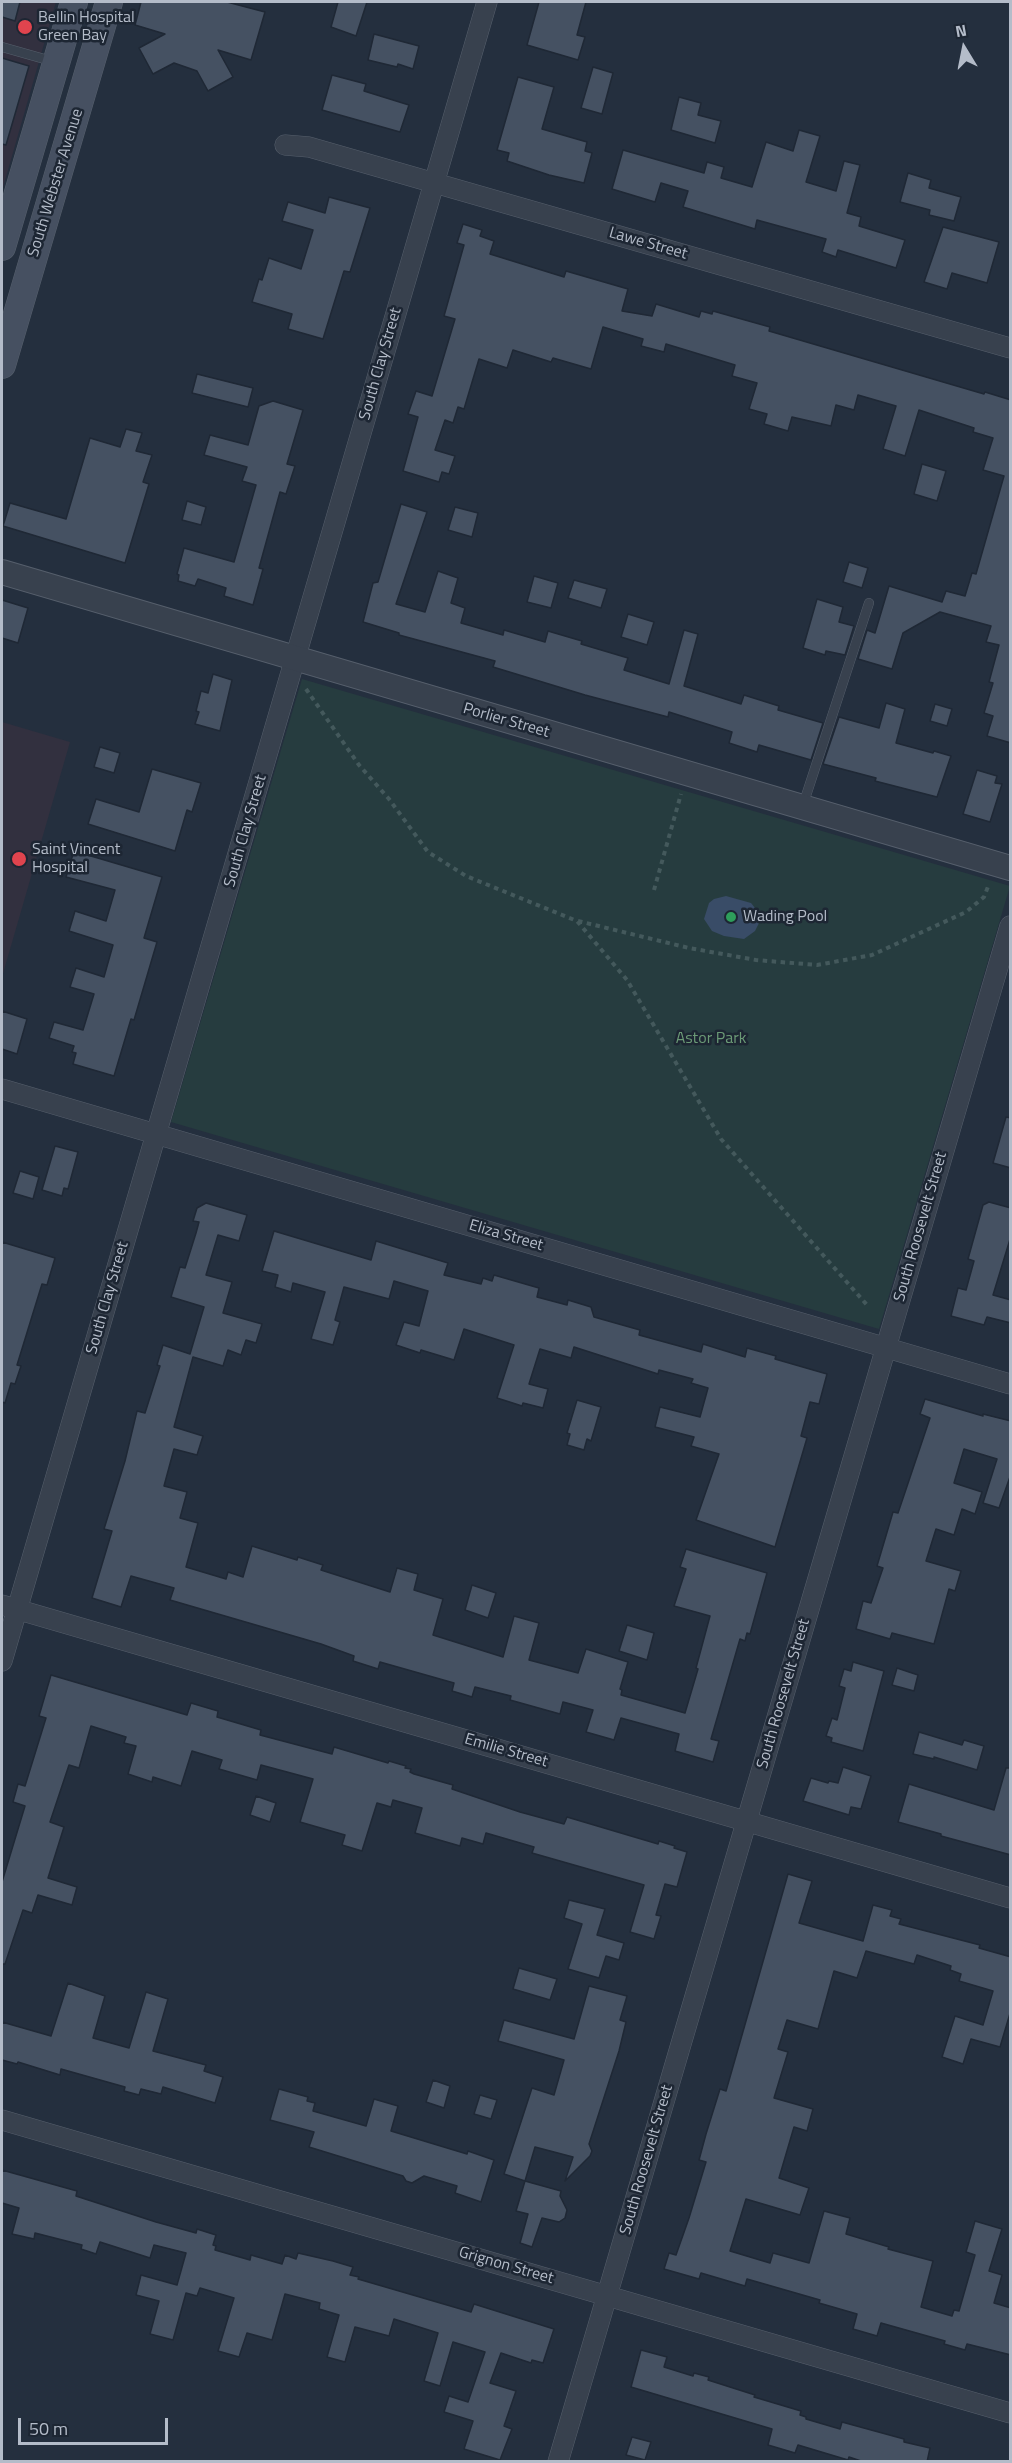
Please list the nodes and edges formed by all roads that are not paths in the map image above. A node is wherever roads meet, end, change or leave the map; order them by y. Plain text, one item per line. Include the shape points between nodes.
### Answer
1 (74, 2) edge
2 (110, 2) edge
3 (487, 2) edge
4 (2, 47) edge
5 (57, 63) junction
6 (285, 146) dead end
7 (433, 183) junction
8 (2, 247) edge
9 (1011, 348) edge
10 (2, 365) edge
11 (2, 572) edge
12 (869, 603) dead end
13 (296, 659) junction
14 (802, 807) junction
15 (1011, 868) edge
16 (1011, 926) edge
17 (2, 1089) edge
18 (156, 1134) junction
19 (885, 1347) junction
20 (1011, 1384) edge
21 (9, 1607) edge
22 (2, 1660) edge
23 (747, 1820) junction
24 (1011, 1898) edge
25 (2, 2120) edge
26 (607, 2295) junction
27 (1011, 2413) edge
28 (558, 2462) edge

1 - 5 main road, South Webster Avenue
2 - 10 main road, South Webster Avenue
3 - 7 street, South Clay Street
4 - 5 lane
5 - 8 main road, South Webster Avenue
6 - 7 street, Lawe Street via 309,147
7 - 9 street, Lawe Street
7 - 13 street, South Clay Street
11 - 13 street, Porlier Street
12 - 14 lane
13 - 14 street, Porlier Street
13 - 18 street, South Clay Street
14 - 15 street, Porlier Street
16 - 19 street, South Roosevelt Street
17 - 18 street, Eliza Street
18 - 19 street, Eliza Street
18 - 21 street, South Clay Street
19 - 20 street, Eliza Street
19 - 23 street, South Roosevelt Street
21 - 22 street, South Clay Street
21 - 23 street, Emilie Street
23 - 24 street, Emilie Street
23 - 26 street, South Roosevelt Street
25 - 26 street, Grignon Street
26 - 27 street, Grignon Street
26 - 28 street, South Roosevelt Street

